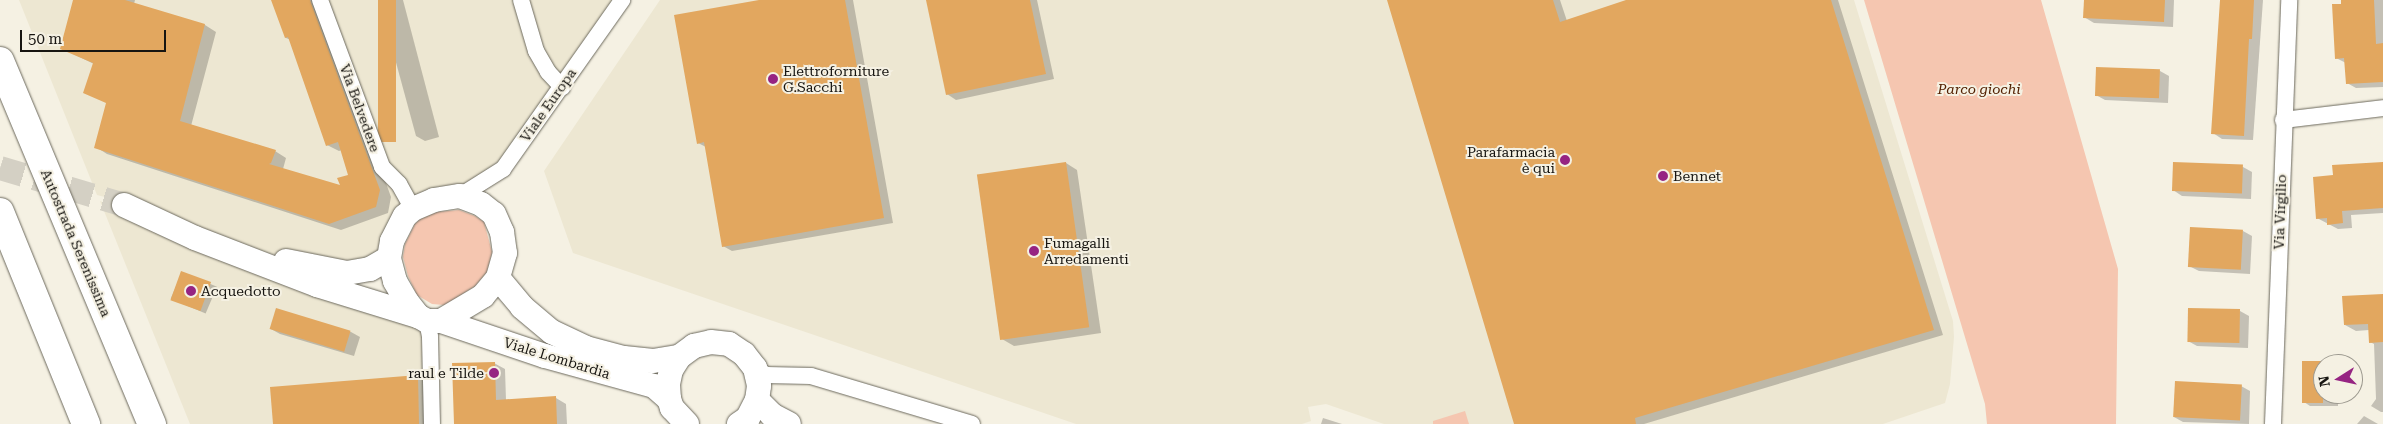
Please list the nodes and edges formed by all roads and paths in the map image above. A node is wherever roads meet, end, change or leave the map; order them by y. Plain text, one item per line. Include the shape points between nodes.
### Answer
1 (320, 0) edge
2 (521, 0) edge
3 (622, 0) edge
4 (2289, 0) edge
5 (0, 62) edge
6 (562, 87) junction
7 (2383, 108) edge
8 (2283, 120) junction
9 (460, 196) junction
10 (124, 205) tunnel mouth
11 (413, 209) junction
12 (0, 212) edge
13 (195, 238) junction
14 (389, 258) junction
15 (498, 278) junction
16 (429, 320) junction
17 (679, 357) junction
18 (755, 368) junction
19 (757, 400) junction
20 (676, 414) edge
21 (86, 424) edge
22 (152, 424) edge
23 (432, 424) edge
24 (739, 424) edge
25 (789, 424) edge
26 (972, 424) edge
27 (2273, 424) edge

1 - 11 street, Via Belvedere via 382,168 399,184
2 - 6 street via 536,51 548,72
3 - 6 street, Viale Europa
4 - 8 street, Via Virgilio
5 - 22 highway, Autostrada Serenissima
6 - 9 street, Viale Europa via 502,169
7 - 8 street
8 - 27 street, Via Virgilio
9 - 11 main road via 434,200
9 - 15 main road via 481,204 494,214 502,232 505,253
10 - 13 main road, Viale Lombardia
11 - 14 main road via 404,216 392,240
12 - 21 highway
13 - 14 main road, Viale Lombardia via 346,274 370,269
13 - 16 main road, Viale Lombardia via 317,285
14 - 16 main road via 407,302
15 - 16 main road via 483,296
15 - 17 main road, Viale Lombardia via 522,307 552,332 586,348 652,361
16 - 20 main road, Viale Lombardia via 654,386
16 - 23 street
17 - 18 main road via 694,346 711,342 729,344 744,354
17 - 20 main road via 671,370 668,384
18 - 19 main road via 759,386
18 - 26 street via 766,375 811,376
19 - 24 main road via 748,418
19 - 25 main road via 772,415

